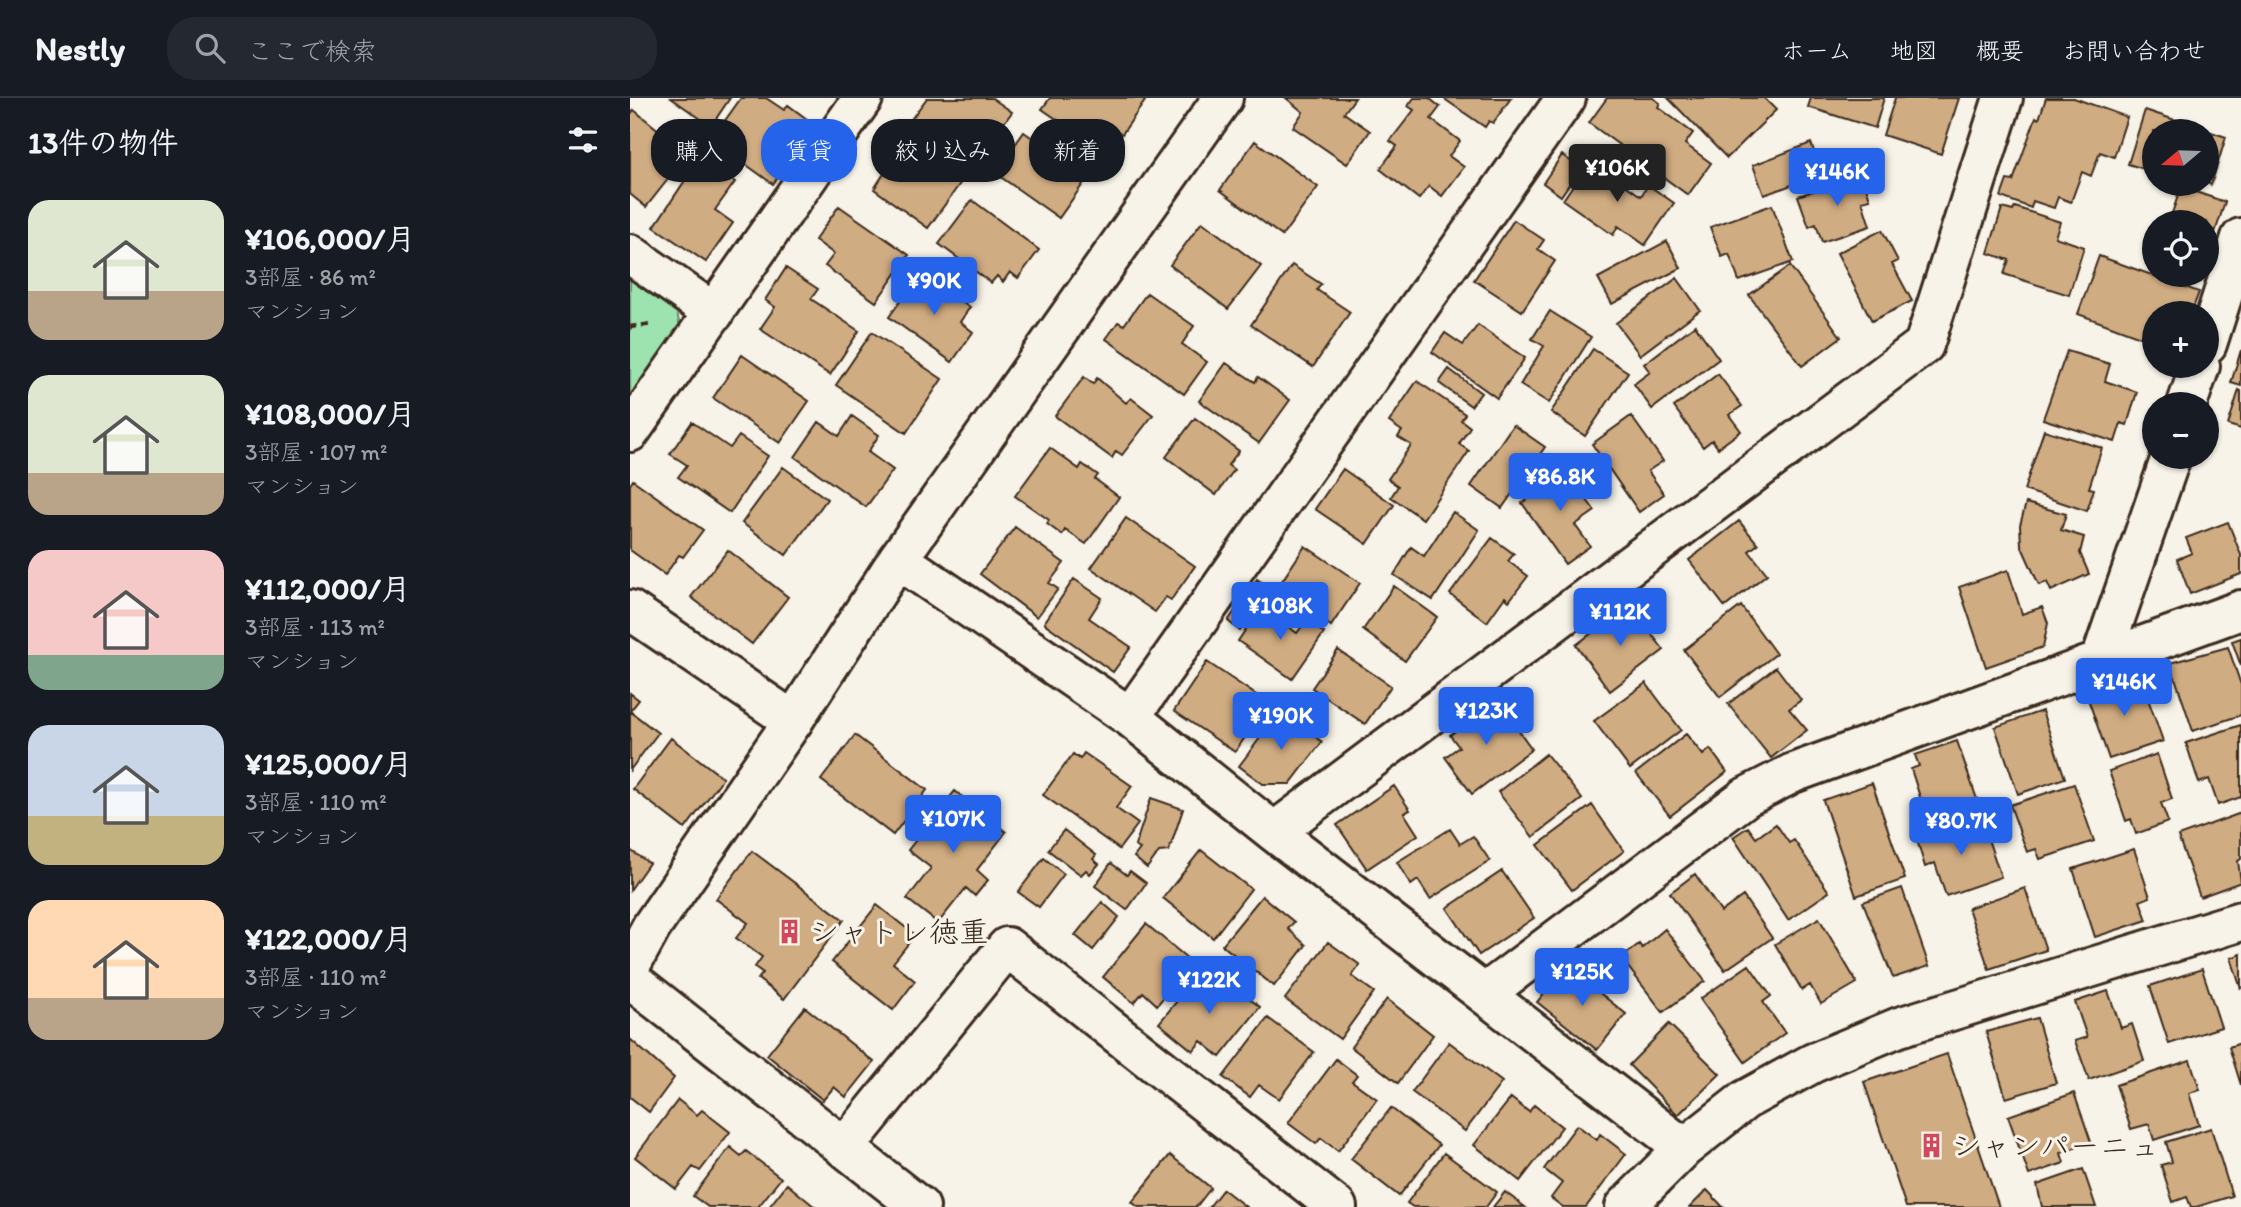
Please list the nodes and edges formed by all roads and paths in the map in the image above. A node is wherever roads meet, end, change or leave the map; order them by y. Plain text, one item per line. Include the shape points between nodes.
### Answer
1 (863, 98) edge
2 (1223, 98) edge
3 (1566, 98) edge
4 (2003, 98) edge
5 (2241, 238) edge
6 (630, 254) edge
7 (2219, 307) edge
8 (714, 313) junction
9 (630, 432) edge
10 (2167, 469) edge
11 (898, 559) junction
12 (630, 610) edge
13 (2241, 610) edge
14 (2100, 662) junction
15 (1130, 717) junction
16 (793, 722) junction
17 (1274, 832) junction
18 (2241, 921) edge
19 (630, 966) edge
20 (630, 979) edge
21 (1484, 994) junction
22 (844, 1148) junction
23 (1685, 1148) junction
24 (920, 1207) edge
25 (1337, 1207) edge
26 (1625, 1207) edge

1 - 8 street
2 - 11 street
3 - 15 street
4 - 17 street via 1924,345
5 - 7 street
6 - 8 street
8 - 9 street
10 - 14 street
11 - 15 street
11 - 16 street
12 - 16 street
13 - 14 street
14 - 21 street via 1793,773 1746,797
15 - 17 street
16 - 19 street via 652,926
17 - 21 street
18 - 23 street via 1856,1042 1745,1100
20 - 22 street
21 - 23 street
22 - 24 street
22 - 25 street via 1007,947
23 - 26 street

